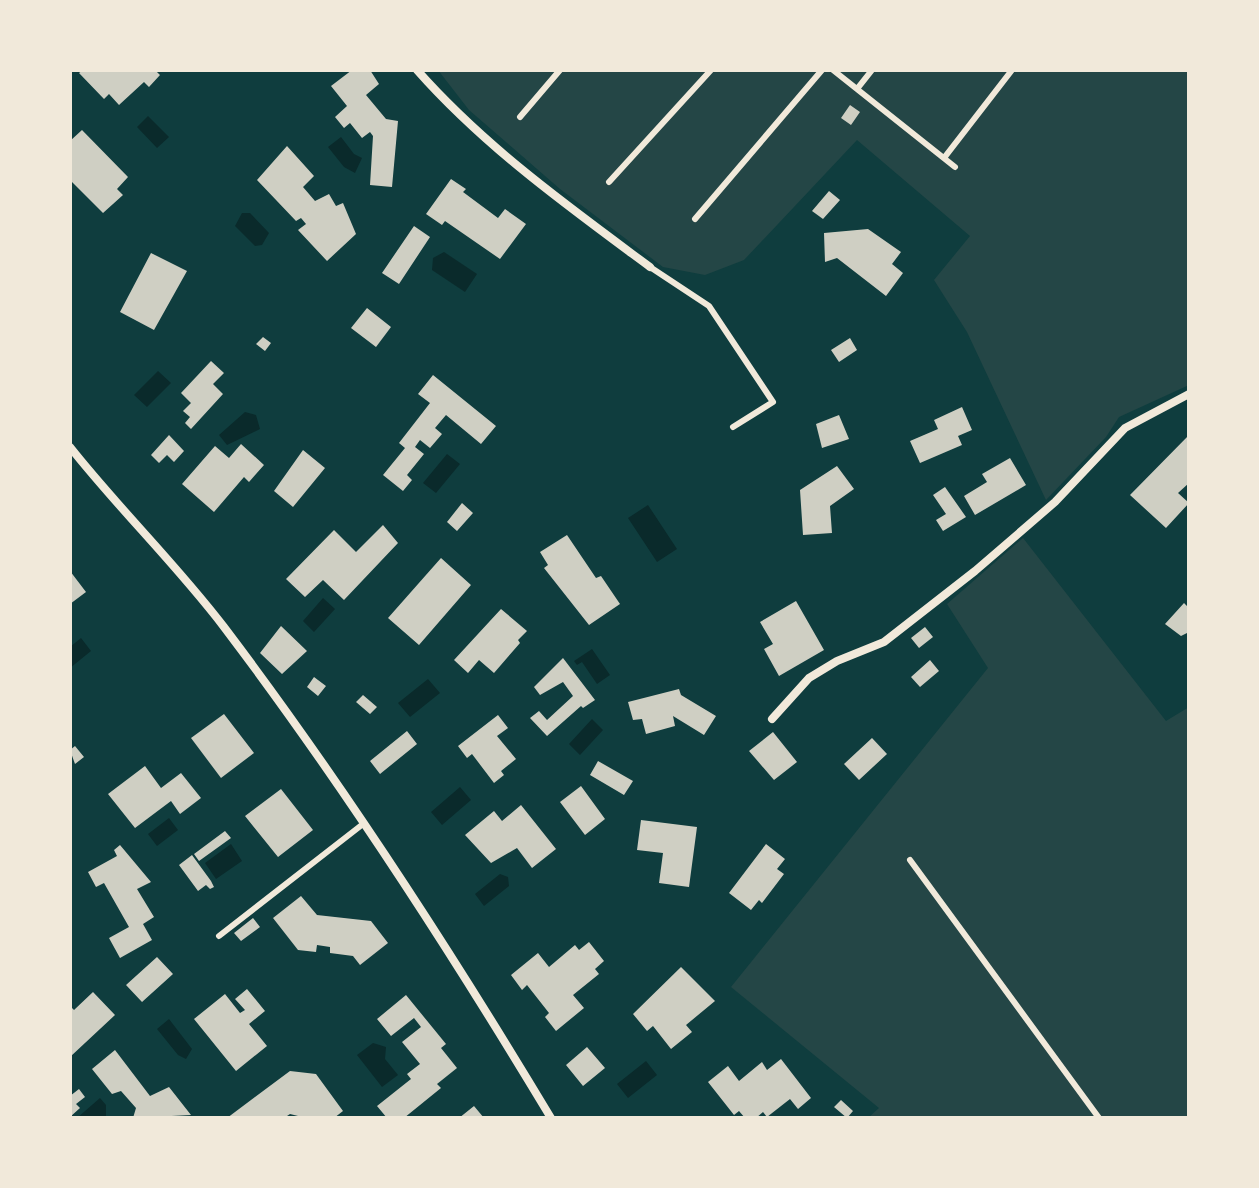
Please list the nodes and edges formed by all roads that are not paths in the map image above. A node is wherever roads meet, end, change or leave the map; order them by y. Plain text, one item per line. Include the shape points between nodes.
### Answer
1 (417, 70) edge
2 (560, 70) edge
3 (711, 70) edge
4 (822, 70) edge
5 (833, 70) edge
6 (872, 70) edge
7 (1012, 70) edge
8 (857, 89) junction
9 (520, 117) dead end
10 (944, 158) junction
11 (955, 167) dead end
12 (609, 182) dead end
13 (695, 219) dead end
14 (650, 267) joint
15 (1189, 394) edge
16 (733, 427) dead end
17 (70, 447) edge
18 (772, 719) dead end
19 (363, 824) junction
20 (910, 860) dead end
21 (219, 936) dead end
22 (551, 1118) edge
23 (1099, 1118) edge

1 - 14 street via 527,175
2 - 9 lane
3 - 12 lane
4 - 13 lane
5 - 8 lane
6 - 8 lane
7 - 10 lane
8 - 10 lane
10 - 11 lane
14 - 16 lane via 709,306 773,402
15 - 18 street via 1125,428 1055,502 975,571 884,642 822,669
17 - 19 street via 223,627
19 - 21 lane
19 - 22 street
20 - 23 lane

